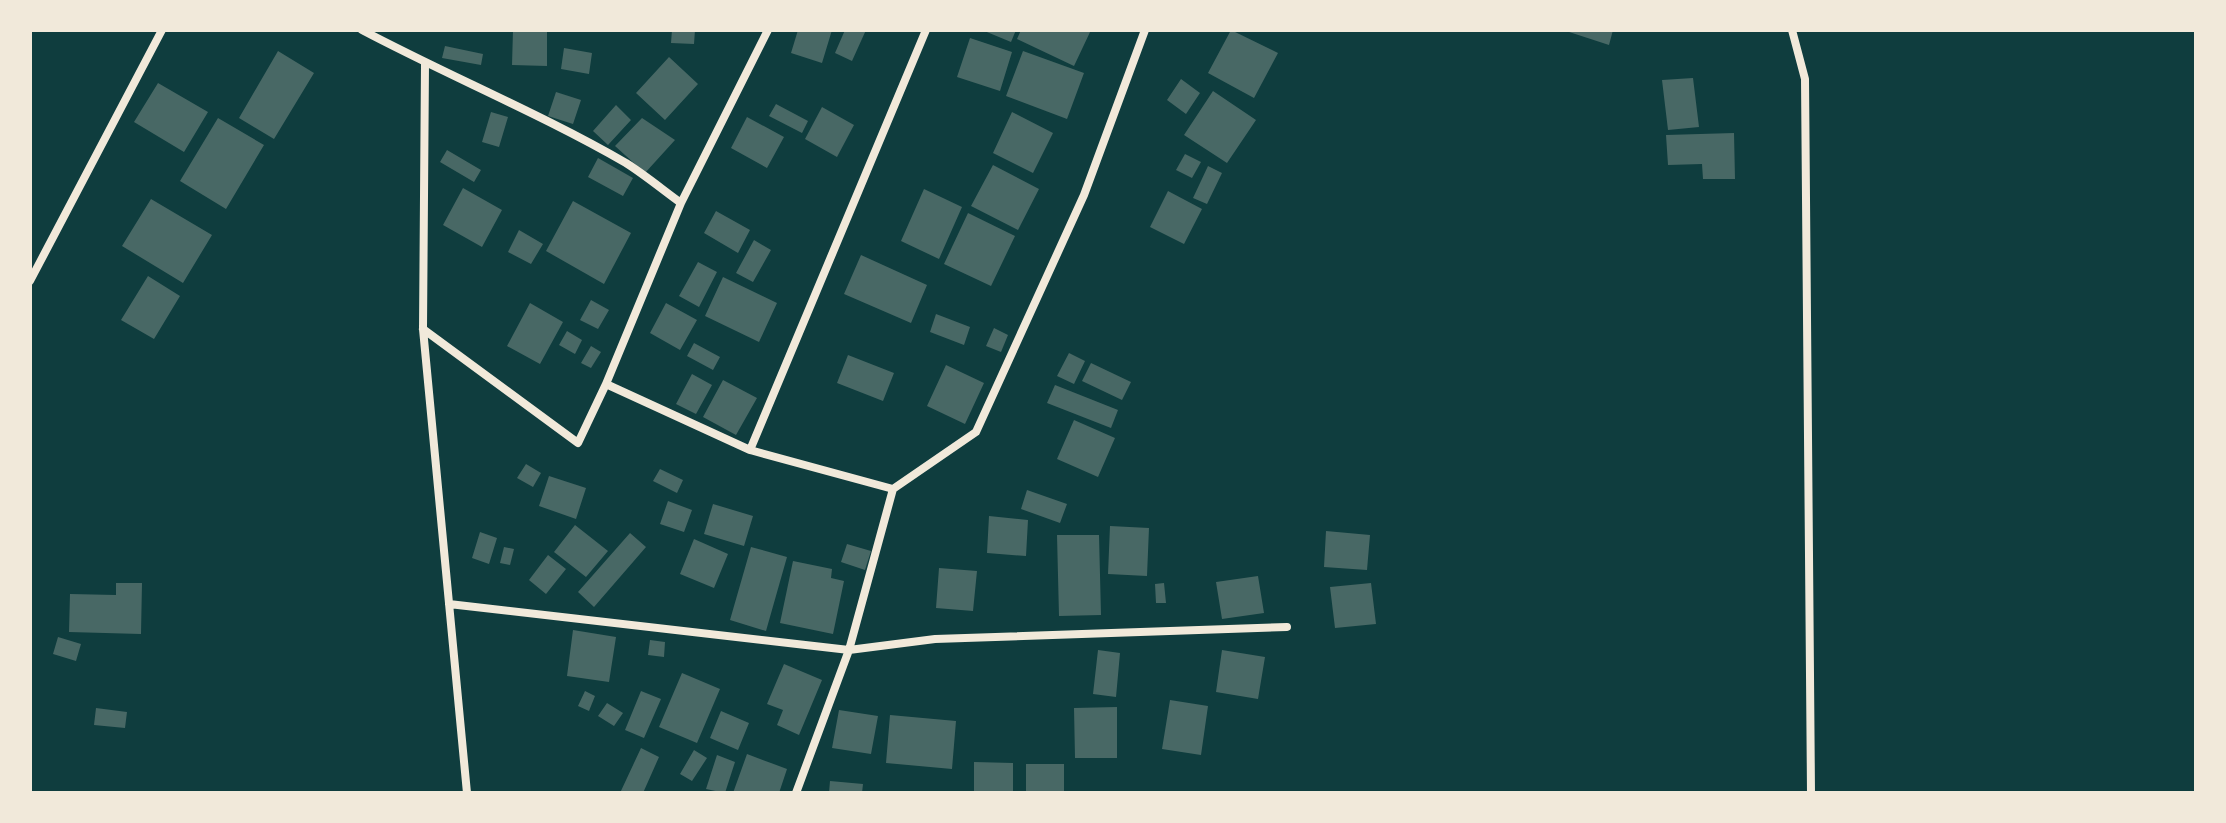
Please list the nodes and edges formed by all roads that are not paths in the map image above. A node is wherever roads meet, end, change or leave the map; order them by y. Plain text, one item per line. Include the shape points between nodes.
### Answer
1 (162, 30) edge
2 (362, 30) edge
3 (768, 30) edge
4 (926, 30) edge
5 (1145, 30) edge
6 (1792, 30) edge
7 (425, 64) junction
8 (681, 203) junction
9 (30, 281) edge
10 (423, 329) junction
11 (606, 384) junction
12 (750, 450) junction
13 (893, 489) junction
14 (449, 604) junction
15 (1287, 627) dead end
16 (849, 650) junction
17 (467, 793) edge
18 (796, 793) edge
19 (1811, 793) edge

1 - 9 street
2 - 7 street
3 - 8 street
4 - 12 street
5 - 13 street via 1084,195 976,432
6 - 19 street via 1805,79
7 - 8 street via 572,133
7 - 10 street
8 - 11 street
10 - 11 street via 578,443
10 - 14 street
11 - 12 street
12 - 13 street
13 - 16 street
14 - 16 street
14 - 17 street
15 - 16 street via 935,639
16 - 18 street

